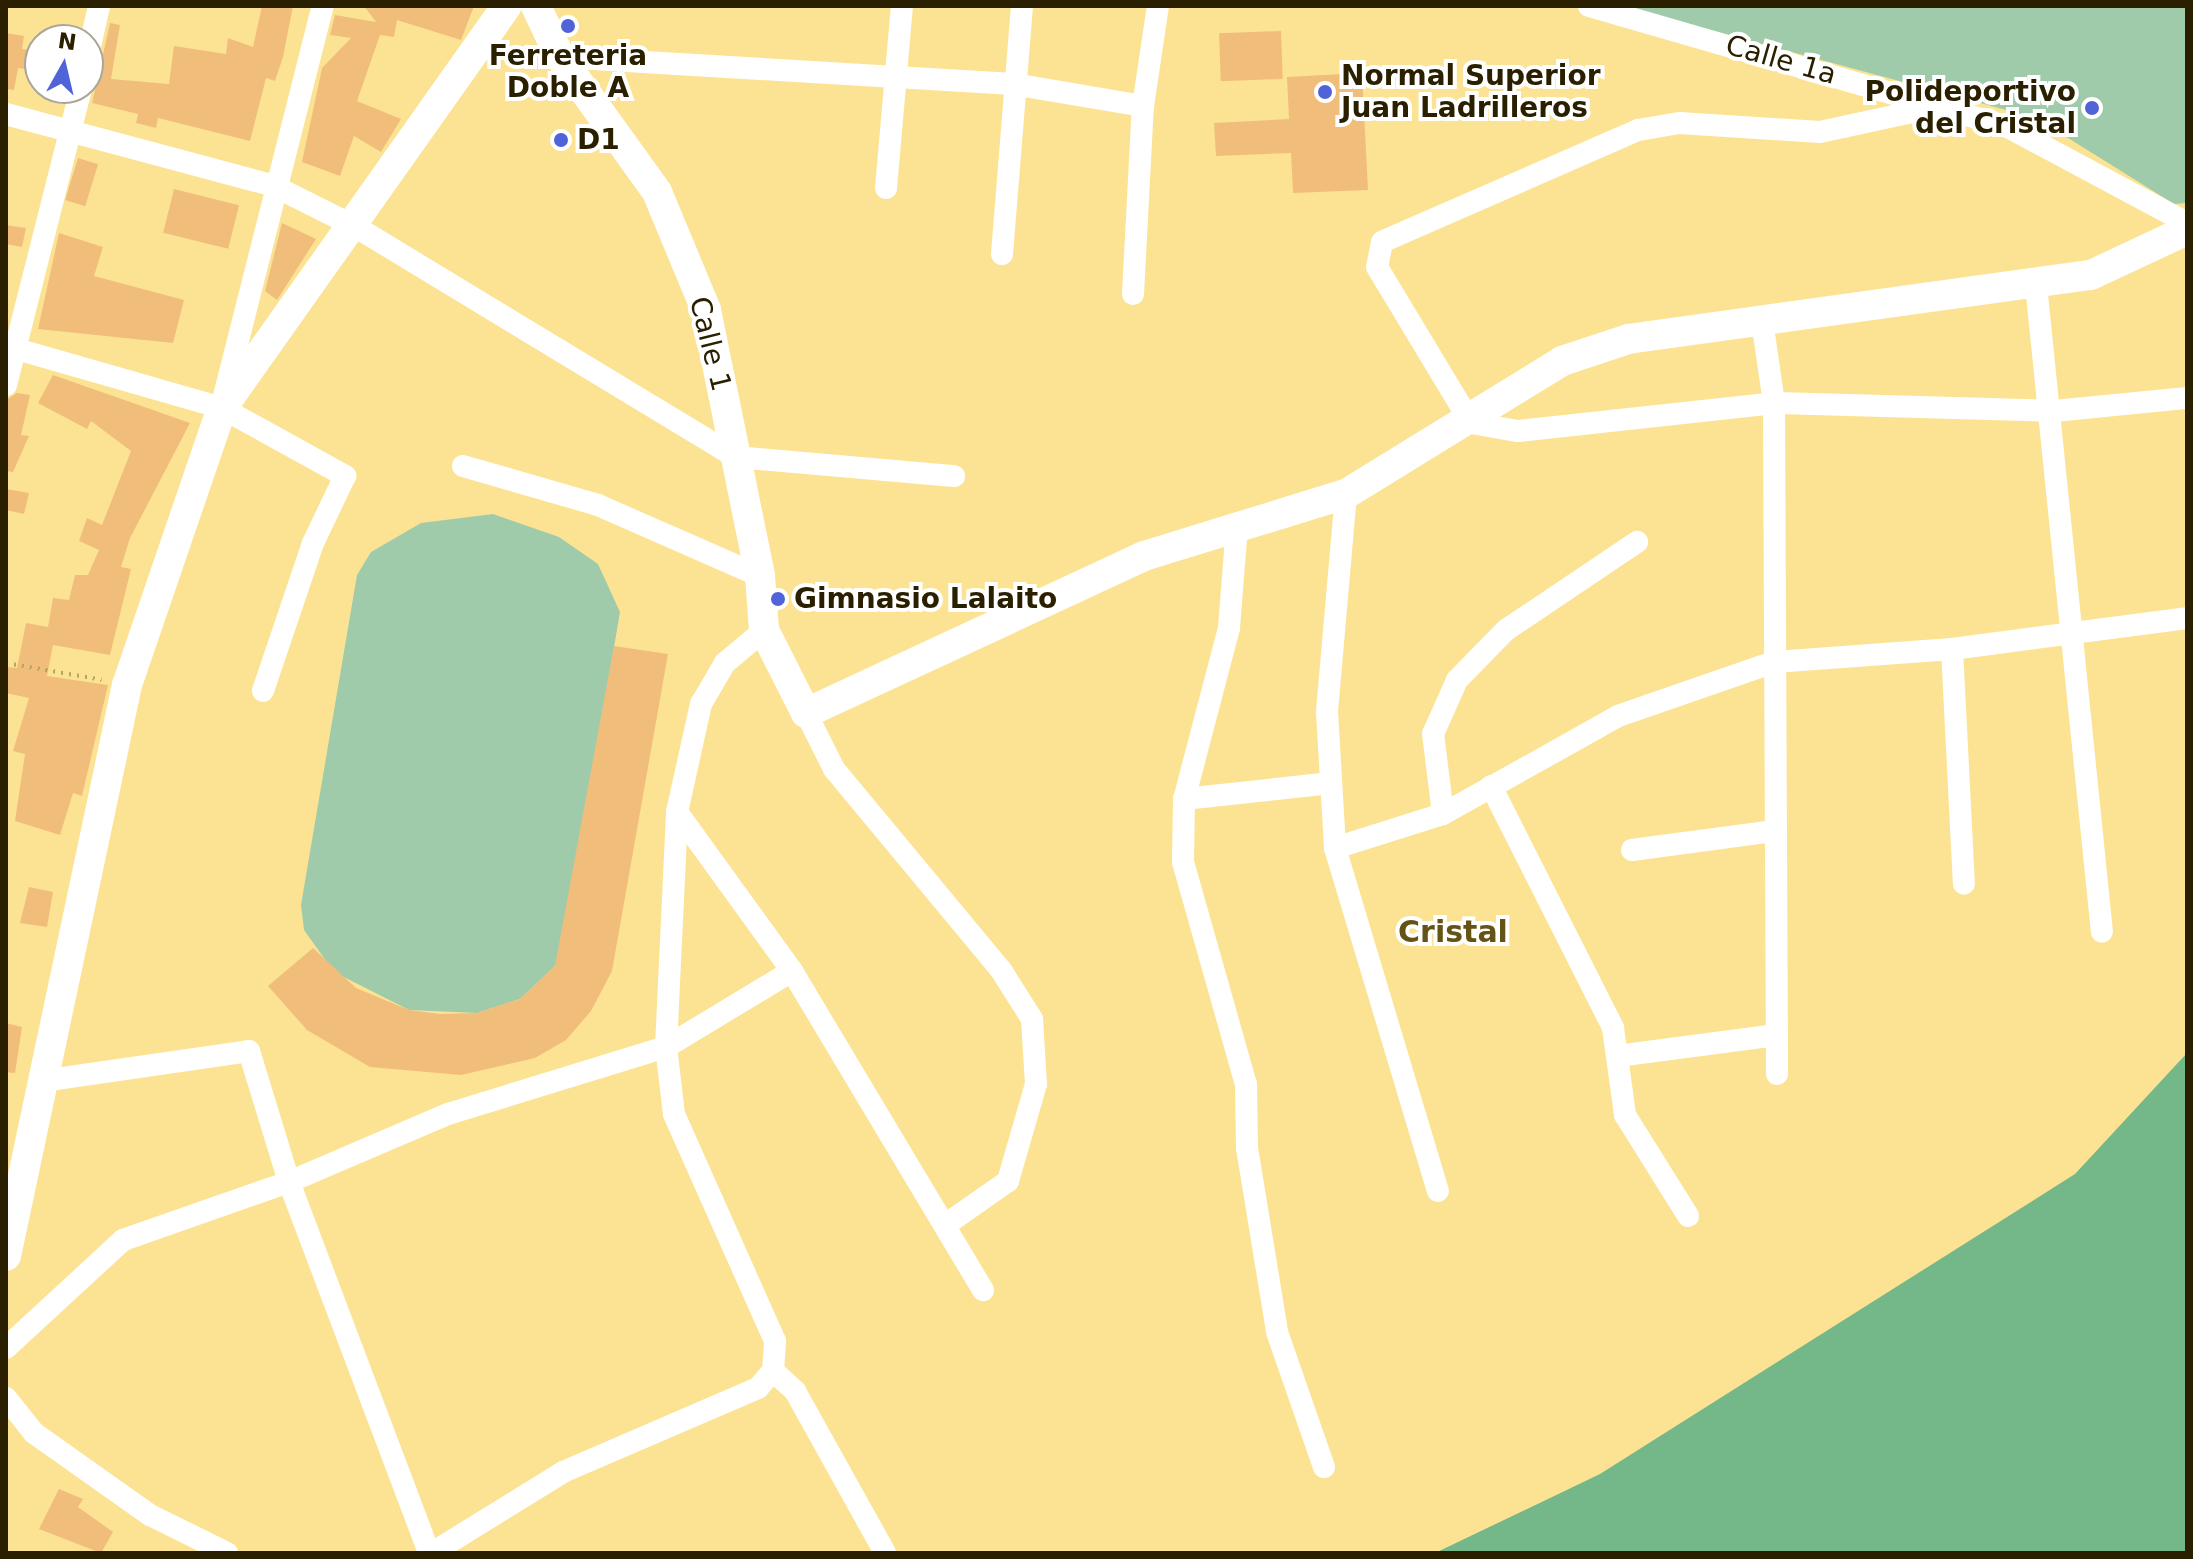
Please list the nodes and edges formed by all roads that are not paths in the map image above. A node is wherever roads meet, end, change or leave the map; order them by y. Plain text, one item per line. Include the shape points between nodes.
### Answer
1 (323, 6) edge
2 (507, 6) edge
3 (536, 6) edge
4 (902, 6) edge
5 (1022, 6) edge
6 (1158, 6) edge
7 (1589, 6) edge
8 (560, 57) junction
9 (894, 79) junction
10 (1013, 84) junction
11 (77, 104) edge
12 (1143, 106) junction
13 (1940, 106) junction
14 (6, 114) edge
15 (72, 129) junction
16 (274, 186) junction
17 (886, 188) dead end
18 (2187, 223) edge
19 (356, 227) junction
20 (2187, 230) edge
21 (1002, 254) dead end
22 (2036, 285) junction
23 (1133, 294) dead end
24 (1762, 320) junction
25 (11, 346) edge
26 (6, 385) edge
27 (2187, 398) edge
28 (1774, 403) junction
29 (222, 408) junction
30 (2054, 411) junction
31 (1471, 423) junction
32 (736, 457) junction
33 (463, 466) dead end
34 (954, 476) dead end
35 (1346, 494) junction
36 (1237, 526) junction
37 (1637, 542) dead end
38 (760, 576) junction
39 (2187, 618) edge
40 (2074, 629) junction
41 (764, 630) junction
42 (1952, 649) junction
43 (1774, 662) junction
44 (263, 691) dead end
45 (806, 713) junction
46 (1331, 783) junction
47 (1491, 786) junction
48 (1184, 799) junction
49 (677, 812) junction
50 (1443, 814) junction
51 (1775, 831) junction
52 (1335, 848) junction
53 (1632, 850) dead end
54 (1964, 884) dead end
55 (2102, 932) dead end
56 (792, 971) junction
57 (1777, 1035) junction
58 (666, 1047) junction
59 (1617, 1056) junction
60 (1777, 1074) dead end
61 (42, 1081) junction
62 (289, 1182) junction
63 (1438, 1191) dead end
64 (1688, 1216) dead end
65 (948, 1223) junction
66 (6, 1256) edge
67 (983, 1290) dead end
68 (6, 1348) edge
69 (773, 1371) junction
70 (6, 1398) edge
71 (1324, 1467) dead end
72 (227, 1553) edge
73 (430, 1553) edge
74 (885, 1553) edge

1 - 16 street
2 - 19 main road
3 - 8 main road, Calle 1
4 - 9 street
5 - 10 street
6 - 12 street
7 - 13 street, Calle 1a
8 - 9 street
8 - 32 main road, Calle 1 via 657,192 706,310
9 - 10 street
9 - 17 street
10 - 12 street
10 - 21 street
11 - 15 street
12 - 23 street
13 - 18 street, Calle 1a via 2087,163
13 - 31 street via 1820,132 1679,123 1638,130 1382,242 1377,267
14 - 15 street
15 - 16 street
15 - 25 street
16 - 19 street
16 - 29 street
19 - 29 main road
19 - 32 street
20 - 22 main road via 2137,260
22 - 24 main road
22 - 30 street
24 - 28 street
24 - 31 main road via 1628,339 1562,361
25 - 26 street
25 - 29 street
27 - 30 street
28 - 30 street
28 - 31 street via 1518,431
28 - 43 street
29 - 44 street via 345,476 313,543
29 - 61 main road via 127,685
30 - 40 street
31 - 35 main road
32 - 34 street
32 - 38 main road, Calle 1
33 - 38 street via 598,505
35 - 36 main road
35 - 46 street via 1327,712
36 - 45 main road via 1144,556
36 - 48 street via 1229,628
37 - 50 street via 1506,630 1457,680 1433,734
38 - 41 main road, Calle 1
39 - 40 street
40 - 42 street
40 - 55 street
41 - 45 main road, Calle 1
41 - 49 street via 725,663 701,704
42 - 43 street
42 - 54 street
43 - 47 street via 1618,716
43 - 51 street
45 - 65 street via 834,769 1001,970 1032,1019 1036,1084 1008,1181
46 - 48 street
46 - 52 street
47 - 50 street
47 - 59 street via 1593,982
48 - 71 street via 1183,862 1246,1084 1247,1148 1277,1332
49 - 56 street
49 - 58 street
50 - 52 street
51 - 53 street
51 - 57 street
52 - 63 street
56 - 58 street
56 - 65 street
57 - 59 street
57 - 60 street
58 - 62 street via 448,1114
58 - 69 street via 674,1114 775,1341
59 - 64 street via 1625,1115
61 - 62 street via 249,1051
61 - 66 main road
62 - 68 street via 123,1240
62 - 73 street
65 - 67 street
69 - 73 street via 758,1388 563,1472
69 - 74 street via 795,1391
70 - 72 street via 34,1433 150,1515

